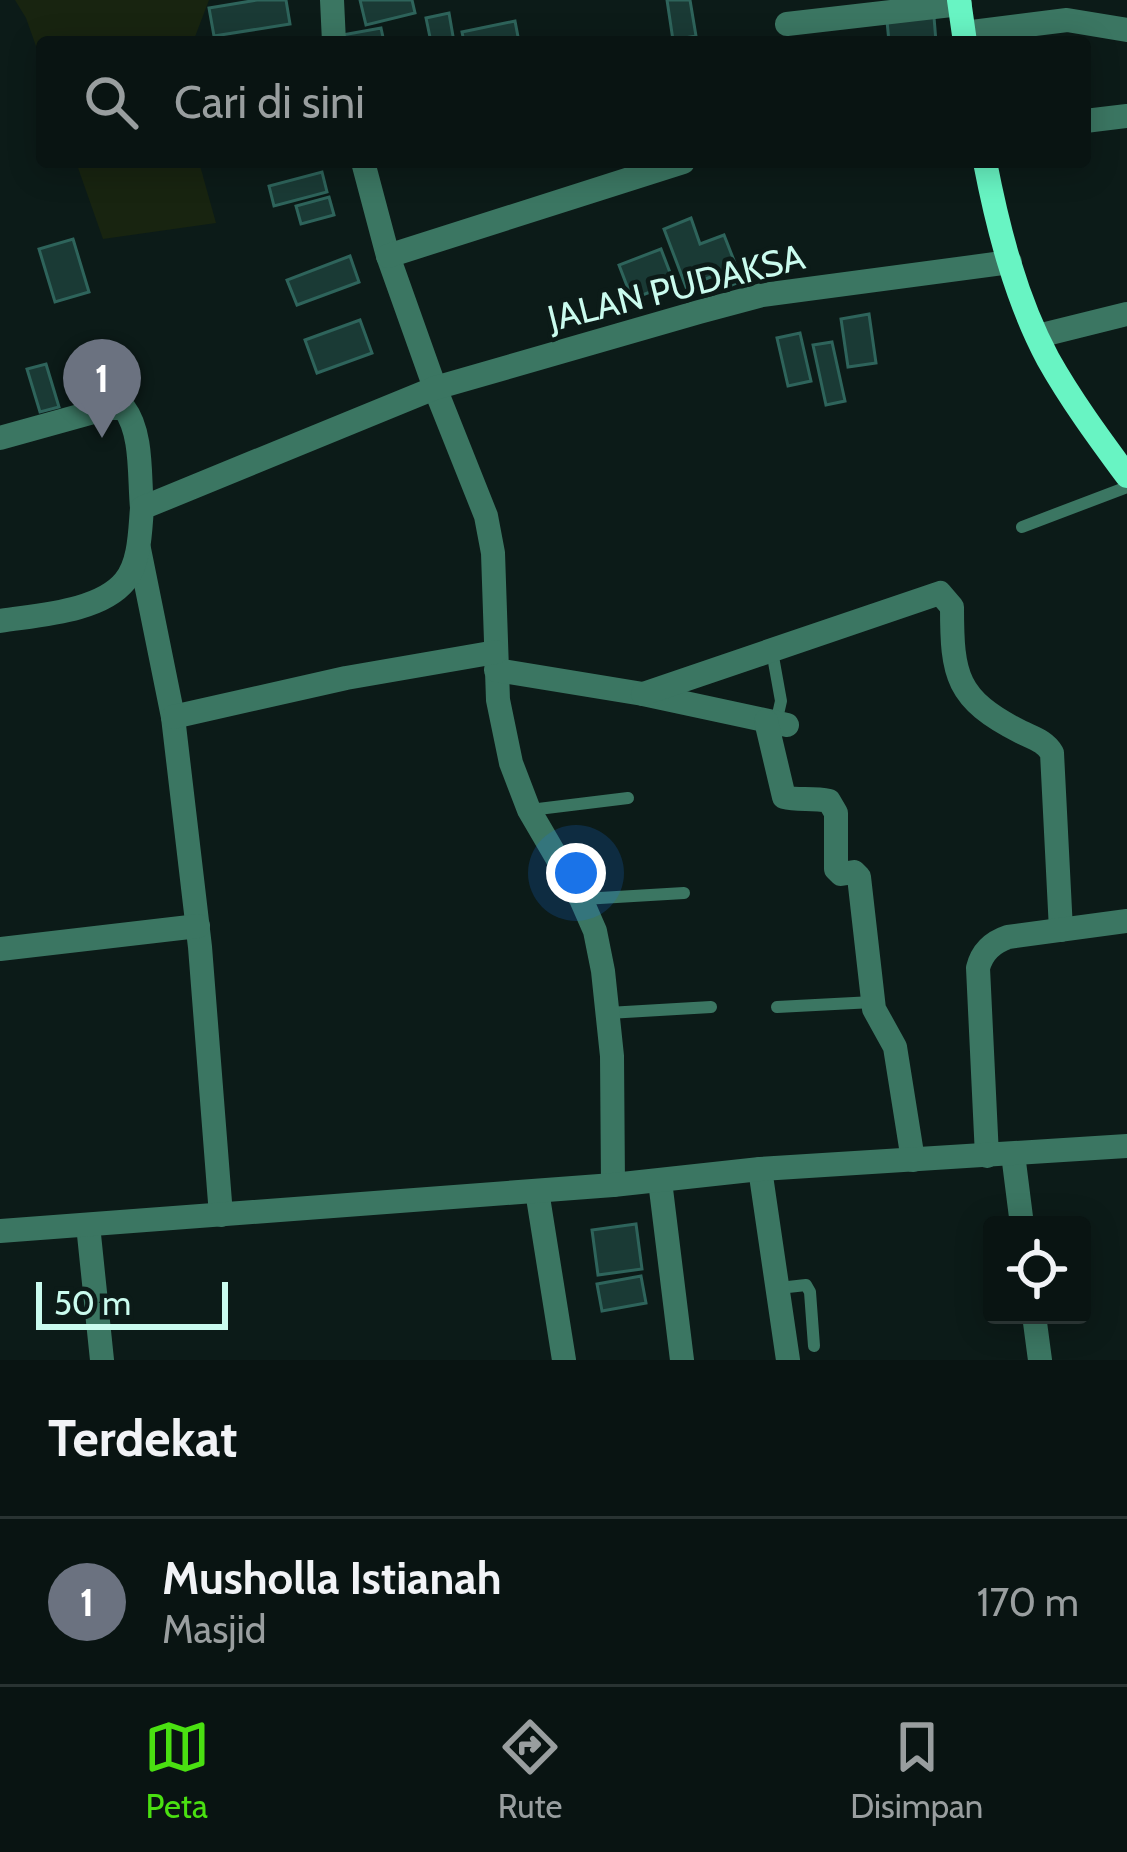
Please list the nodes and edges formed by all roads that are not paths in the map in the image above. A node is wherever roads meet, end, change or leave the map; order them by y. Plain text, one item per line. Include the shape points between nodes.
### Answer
1 (332, 0) edge
2 (960, 2) edge
3 (787, 24) dead end
4 (1127, 30) edge
5 (334, 36) edge
6 (964, 36) edge
7 (969, 36) edge
8 (1127, 116) edge
9 (1091, 120) edge
10 (365, 168) edge
11 (663, 168) edge
12 (986, 168) edge
13 (388, 256) junction
14 (1010, 262) junction
15 (1127, 314) edge
16 (1038, 336) junction
17 (435, 388) junction
18 (0, 438) edge
19 (1115, 441) edge
20 (1127, 476) edge
21 (1127, 487) edge
22 (142, 508) junction
23 (1022, 527) dead end
24 (138, 547) junction
25 (0, 621) edge
26 (772, 650) junction
27 (496, 661) junction
28 (643, 694) junction
29 (173, 717) junction
30 (776, 723) junction
31 (628, 798) dead end
32 (529, 810) junction
33 (684, 893) dead end
34 (581, 898) junction
35 (1127, 921) edge
36 (198, 926) junction
37 (1060, 930) junction
38 (0, 949) edge
39 (873, 1002) junction
40 (777, 1006) dead end
41 (712, 1007) dead end
42 (607, 1013) junction
43 (1127, 1146) edge
44 (1013, 1154) junction
45 (987, 1156) junction
46 (913, 1160) junction
47 (760, 1169) junction
48 (660, 1180) junction
49 (613, 1186) junction
50 (537, 1191) junction
51 (220, 1215) junction
52 (1021, 1216) edge
53 (88, 1226) junction
54 (0, 1232) edge
55 (777, 1288) junction
56 (1035, 1324) edge
57 (814, 1346) dead end
58 (102, 1360) edge
59 (564, 1360) edge
60 (682, 1360) edge
61 (788, 1360) edge
62 (1040, 1360) edge

1 - 5 street
2 - 3 street
2 - 6 street
4 - 7 street via 1057,20
8 - 9 street
10 - 13 street
11 - 13 street
12 - 14 street
13 - 17 street
14 - 16 street
14 - 17 street, JALAN PUDAKSA via 762,295
15 - 16 street
16 - 19 street via 1077,407
17 - 22 street, JALAN PUDAKSA
17 - 27 street via 486,516
18 - 22 street via 124,408 136,438
19 - 20 street
21 - 23 lane
22 - 24 street
24 - 25 street via 127,580 104,599
24 - 29 street
26 - 28 street
26 - 30 lane via 782,701
26 - 37 street via 940,593 952,607 957,677 979,706 1052,753
27 - 28 street
27 - 29 street via 346,678
27 - 32 street via 503,734
28 - 30 street
29 - 36 street
30 - 39 street via 784,796 829,802 836,869 859,877
31 - 32 lane
32 - 34 street
33 - 34 lane
34 - 42 street via 595,931
35 - 37 street
36 - 38 street
36 - 51 street
37 - 45 street via 1002,939 980,962
39 - 40 lane
39 - 46 street via 895,1047
41 - 42 lane
42 - 49 street
43 - 44 street
44 - 45 street
44 - 52 street
45 - 46 street
46 - 47 street
47 - 48 street
47 - 55 street
48 - 49 street
48 - 60 street
49 - 50 street
50 - 51 street
50 - 59 street
51 - 53 street
53 - 54 street
53 - 58 street
55 - 57 lane via 806,1285
55 - 61 street
56 - 62 street

